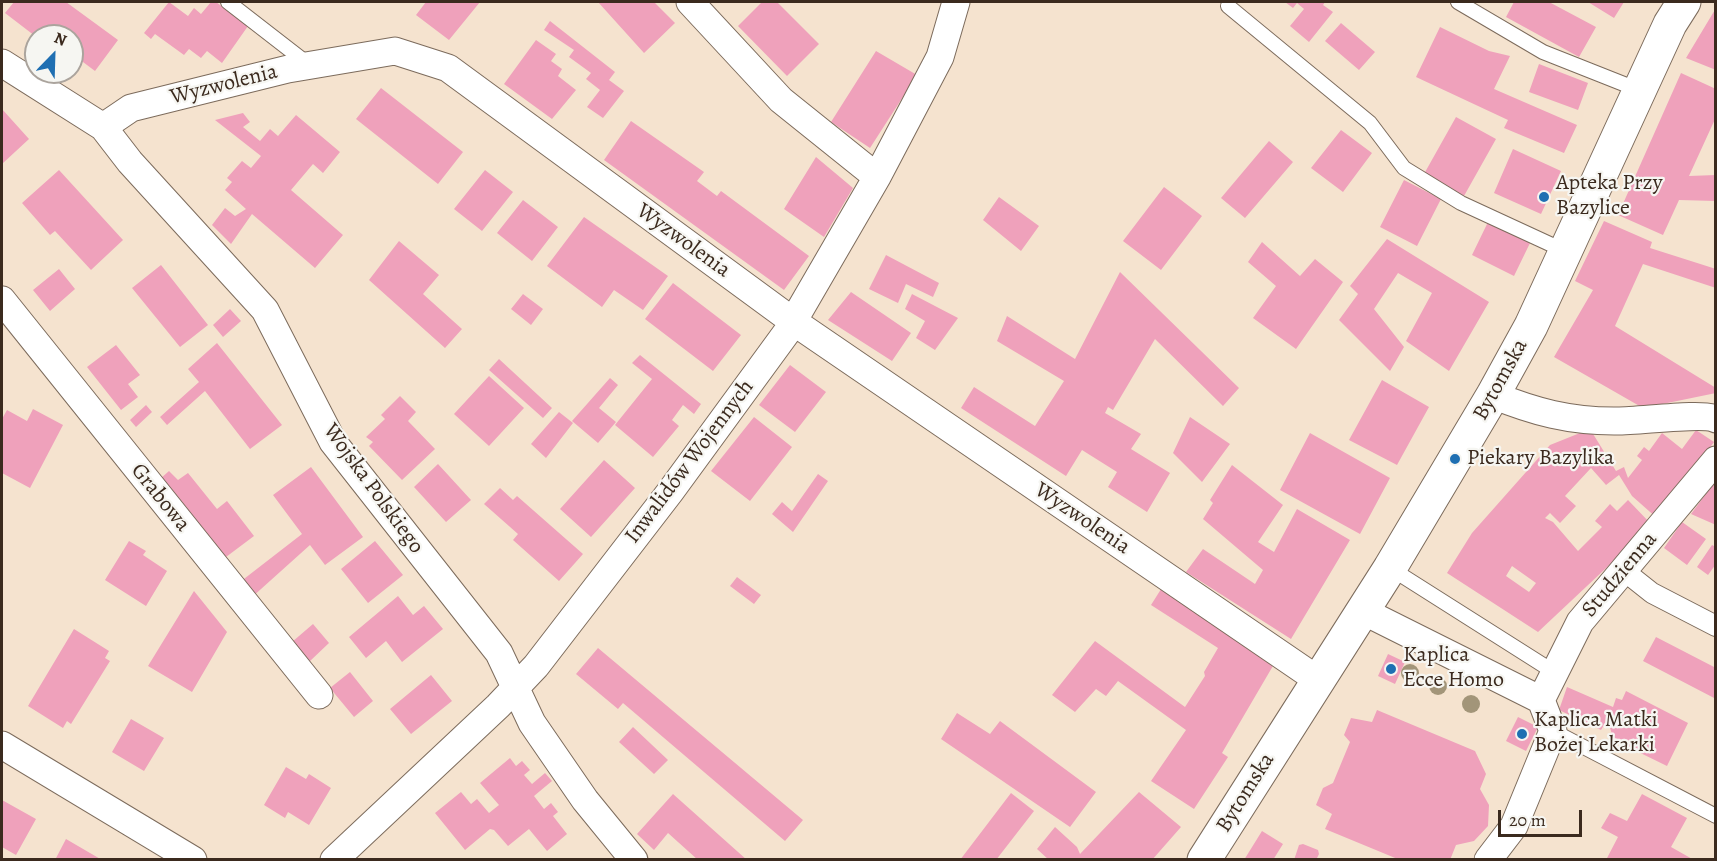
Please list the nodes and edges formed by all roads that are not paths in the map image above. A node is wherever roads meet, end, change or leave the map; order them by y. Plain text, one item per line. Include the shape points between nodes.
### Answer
1 (228, 2) edge
2 (690, 2) edge
3 (956, 2) edge
4 (1458, 2) edge
5 (1684, 2) edge
6 (1228, 6) dead end
7 (2, 63) edge
8 (309, 66) junction
9 (1639, 90) junction
10 (103, 127) junction
11 (878, 177) junction
12 (1565, 250) junction
13 (2, 300) edge
14 (794, 322) junction
15 (1493, 395) junction
16 (1716, 419) edge
17 (1716, 460) edge
18 (1390, 568) junction
19 (1623, 570) junction
20 (1363, 611) junction
21 (1716, 626) edge
22 (1554, 672) junction
23 (1318, 680) junction
24 (516, 687) junction
25 (318, 695) dead end
26 (1541, 700) junction
27 (1553, 731) junction
28 (2, 745) edge
29 (1716, 816) edge
30 (193, 860) edge
31 (334, 860) edge
32 (634, 860) edge
33 (1204, 860) edge
34 (1488, 860) edge

1 - 8 lane
2 - 11 street via 781,100
3 - 11 street, Inwalidów Wojennych via 940,57
4 - 9 lane via 1543,52
5 - 9 street, Bytomska
6 - 12 lane via 1370,123 1404,168 1461,203
7 - 10 street
8 - 10 street, Wyzwolenia via 131,108
8 - 14 street, Wyzwolenia via 395,51 448,68
9 - 12 street, Bytomska
10 - 24 street, Wojska Polskiego via 265,310 333,442 499,653
11 - 14 street, Inwalidów Wojennych
12 - 15 street, Bytomska via 1531,326
13 - 25 street, Grabowa
14 - 23 street, Wyzwolenia
14 - 24 street, Inwalidów Wojennych via 670,492
15 - 16 street via 1534,412 1560,417 1611,421
15 - 18 street, Bytomska
17 - 19 street, Studzienna
18 - 20 street, Bytomska
18 - 22 lane
19 - 21 street via 1652,593
19 - 22 street, Studzienna via 1580,622
20 - 23 street, Bytomska
20 - 26 street
22 - 26 street, Studzienna
23 - 33 street, Bytomska
24 - 31 street, Inwalidów Wojennych
24 - 32 street, Wojska Polskiego via 531,723 585,800
26 - 27 street
27 - 29 lane
27 - 34 street via 1514,826
28 - 30 street

